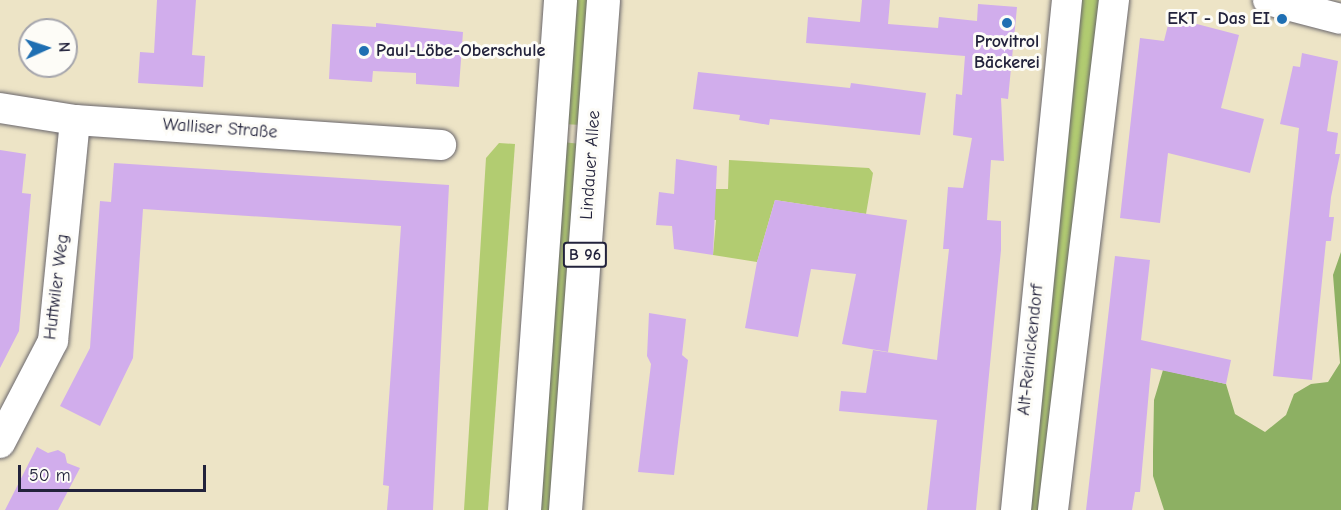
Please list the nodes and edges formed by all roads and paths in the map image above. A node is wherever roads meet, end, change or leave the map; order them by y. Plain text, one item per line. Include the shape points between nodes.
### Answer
1 (561, 0) edge
2 (603, 0) edge
3 (1067, 0) edge
4 (1114, 0) edge
5 (1268, 0) edge
6 (1341, 19) edge
7 (0, 108) edge
8 (75, 120) junction
9 (441, 145) dead end
10 (1048, 191) junction
11 (1092, 196) junction
12 (0, 443) edge
13 (524, 510) edge
14 (566, 510) edge
15 (1016, 510) edge
16 (1053, 510) edge

1 - 13 main road, B 96
2 - 14 main road, Lindauer Allee / B 96
3 - 10 street, Alt-Reinickendorf
4 - 11 street
5 - 6 street
7 - 8 street, Walliser Straße
8 - 9 street, Walliser Straße
8 - 12 street, Huttwiler Weg via 53,341
10 - 11 street
10 - 15 street, Alt-Reinickendorf
11 - 16 street

